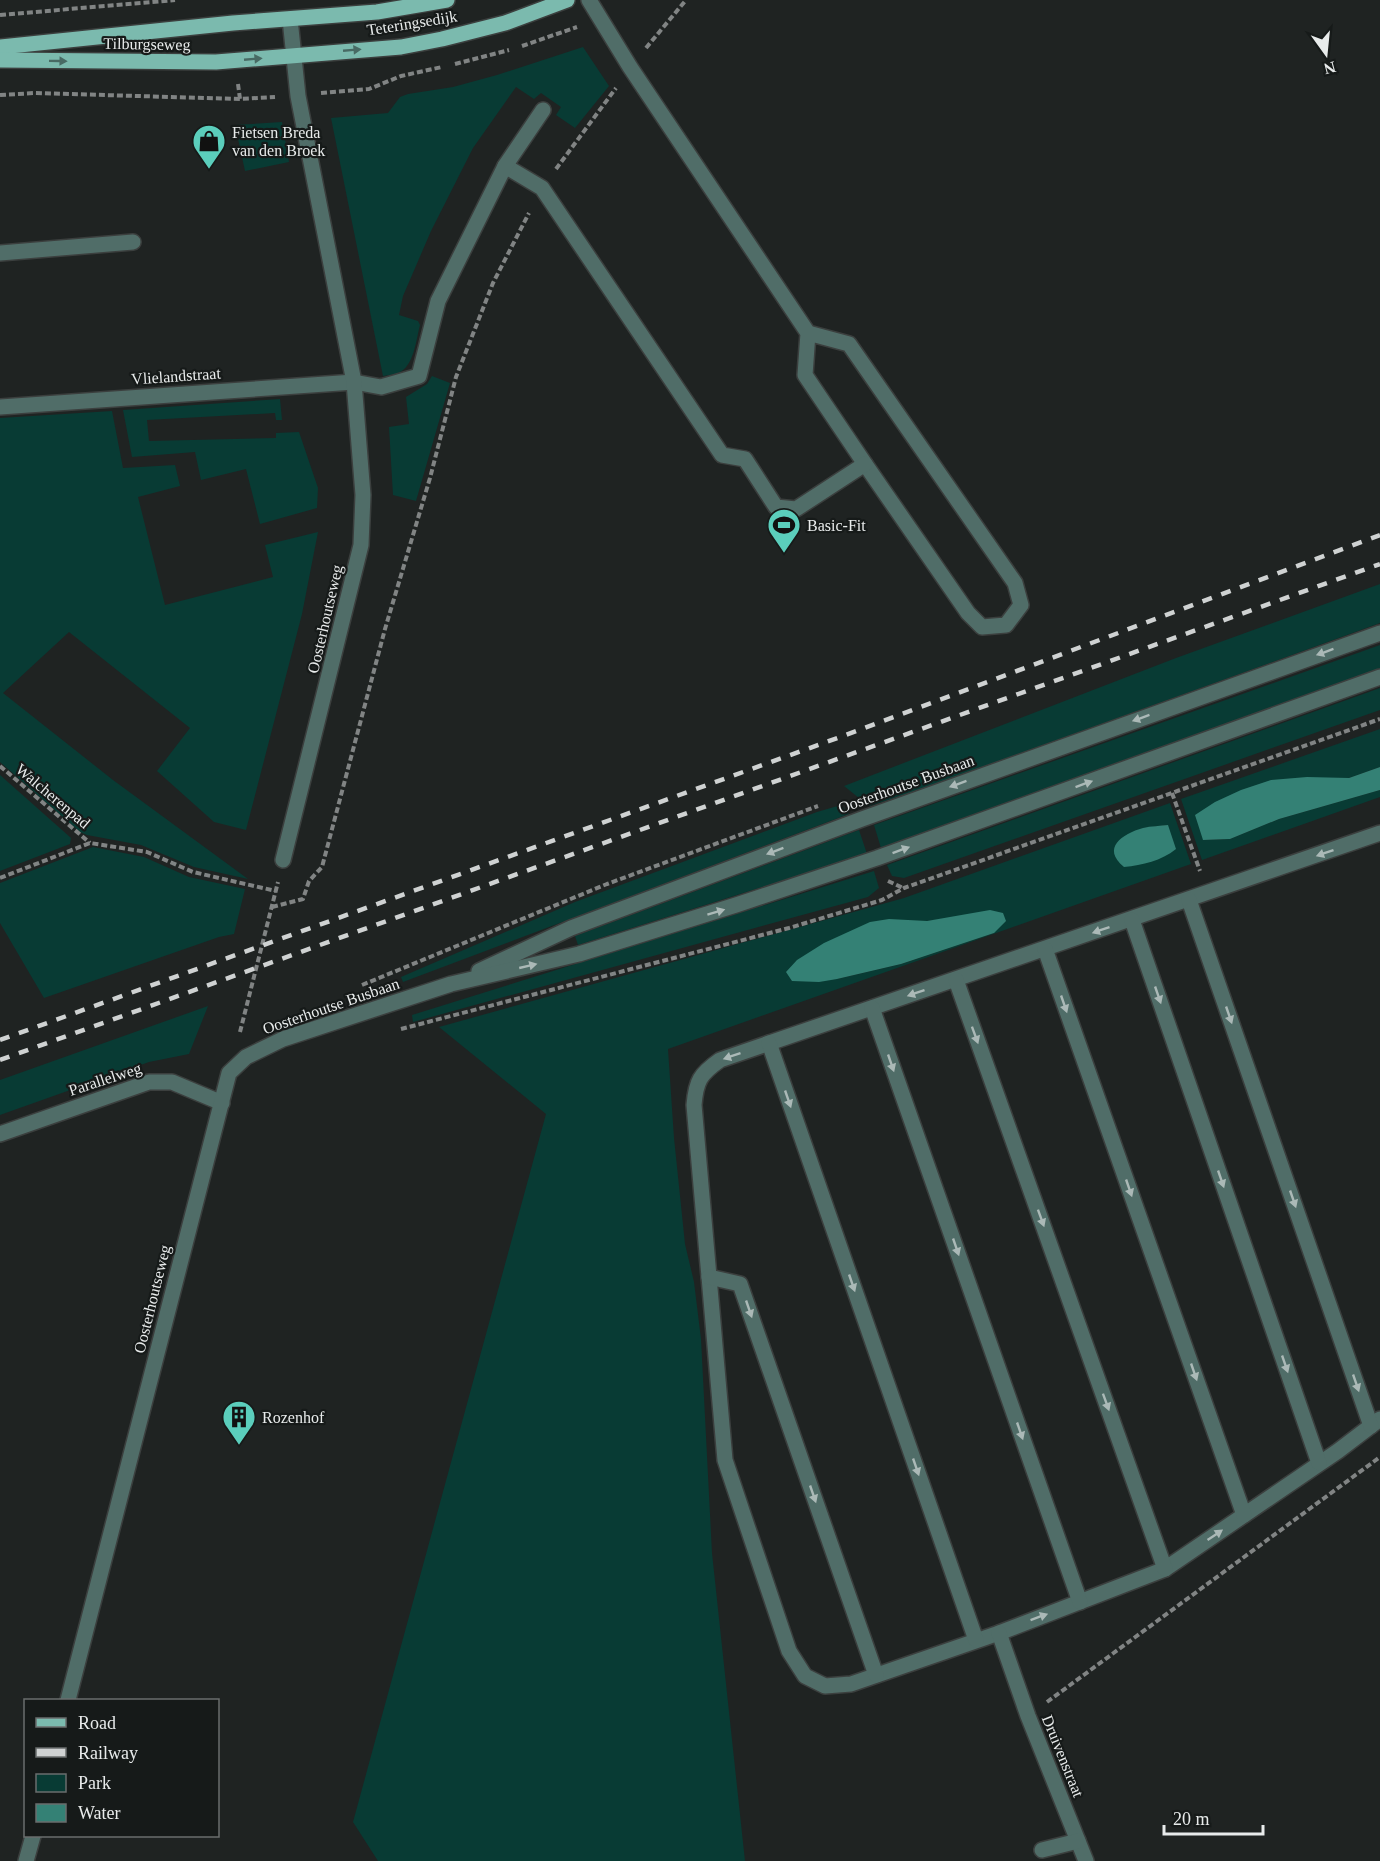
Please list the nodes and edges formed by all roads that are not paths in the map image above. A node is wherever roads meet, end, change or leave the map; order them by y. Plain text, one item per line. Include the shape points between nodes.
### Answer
1 (447, 0) edge
2 (567, 0) edge
3 (589, 0) edge
4 (290, 19) junction
5 (0, 47) edge
6 (294, 55) junction
7 (0, 60) edge
8 (543, 110) dead end
9 (506, 166) junction
10 (133, 242) dead end
11 (0, 252) edge
12 (808, 333) junction
13 (354, 382) junction
14 (0, 407) edge
15 (865, 464) junction
16 (1380, 633) edge
17 (1380, 677) edge
18 (1380, 833) edge
19 (283, 860) dead end
20 (1190, 900) junction
21 (1132, 920) junction
22 (1045, 949) junction
23 (956, 980) junction
24 (451, 984) junction
25 (872, 1008) junction
26 (769, 1043) junction
27 (229, 1073) joint
28 (222, 1103) junction
29 (0, 1134) edge
30 (709, 1277) junction
31 (1376, 1423) edge
32 (1320, 1464) junction
33 (1244, 1515) junction
34 (1165, 1569) junction
35 (1080, 1602) junction
36 (999, 1633) junction
37 (976, 1640) junction
38 (876, 1675) junction
39 (69, 1699) edge
40 (33, 1837) edge
41 (1078, 1841) junction
42 (1042, 1850) dead end
43 (26, 1861) edge
44 (1086, 1861) edge

1 - 4 main road, Teteringsedijk via 377,12
6 -> 2 main road, Teteringsedijk via 401,47 442,39 505,24
3 - 12 street
4 - 5 main road, Tilburgseweg
4 - 6 street, Oosterhoutseweg
7 -> 6 main road, Tilburgseweg via 216,62
6 - 13 street, Oosterhoutseweg via 298,96
8 - 9 street
9 - 13 street via 438,301 419,376 381,387
9 - 15 street via 542,188 722,455 745,459 776,507 796,509
10 - 11 street
12 - 15 street via 805,375
12 - 15 street via 849,344 1016,583 1021,605 1005,625 982,627 968,613
13 - 14 street, Vlielandstraat
13 - 19 street, Oosterhoutseweg via 363,495 361,546
16 -> 24 street, Oosterhoutse Busbaan via 571,928
24 -> 17 street, Oosterhoutse Busbaan via 579,954 736,905
18 -> 20 street
20 - 21 street
20 -> 31 street
21 -> 22 street
21 -> 32 street
22 - 23 street
22 -> 33 street
23 -> 25 street
23 -> 34 street
24 - 27 street, Oosterhoutse Busbaan via 283,1040 246,1057
25 - 26 street
25 -> 35 street
26 -> 30 street via 720,1060 705,1071 696,1086 694,1105
26 -> 37 street
27 - 28 street, Oosterhoutseweg
28 - 29 street, Parallelweg via 172,1082 149,1082
28 - 39 street, Oosterhoutseweg
30 -> 38 street via 740,1284
30 - 38 street via 725,1460 789,1651 805,1676 825,1686 851,1684
31 - 32 street
32 - 33 street
34 -> 33 street
34 - 35 street
36 -> 35 street
36 - 37 street
36 - 41 street, Druivenstraat
37 - 38 street
40 - 43 street
41 - 42 street
41 - 44 street, Druivenstraat

